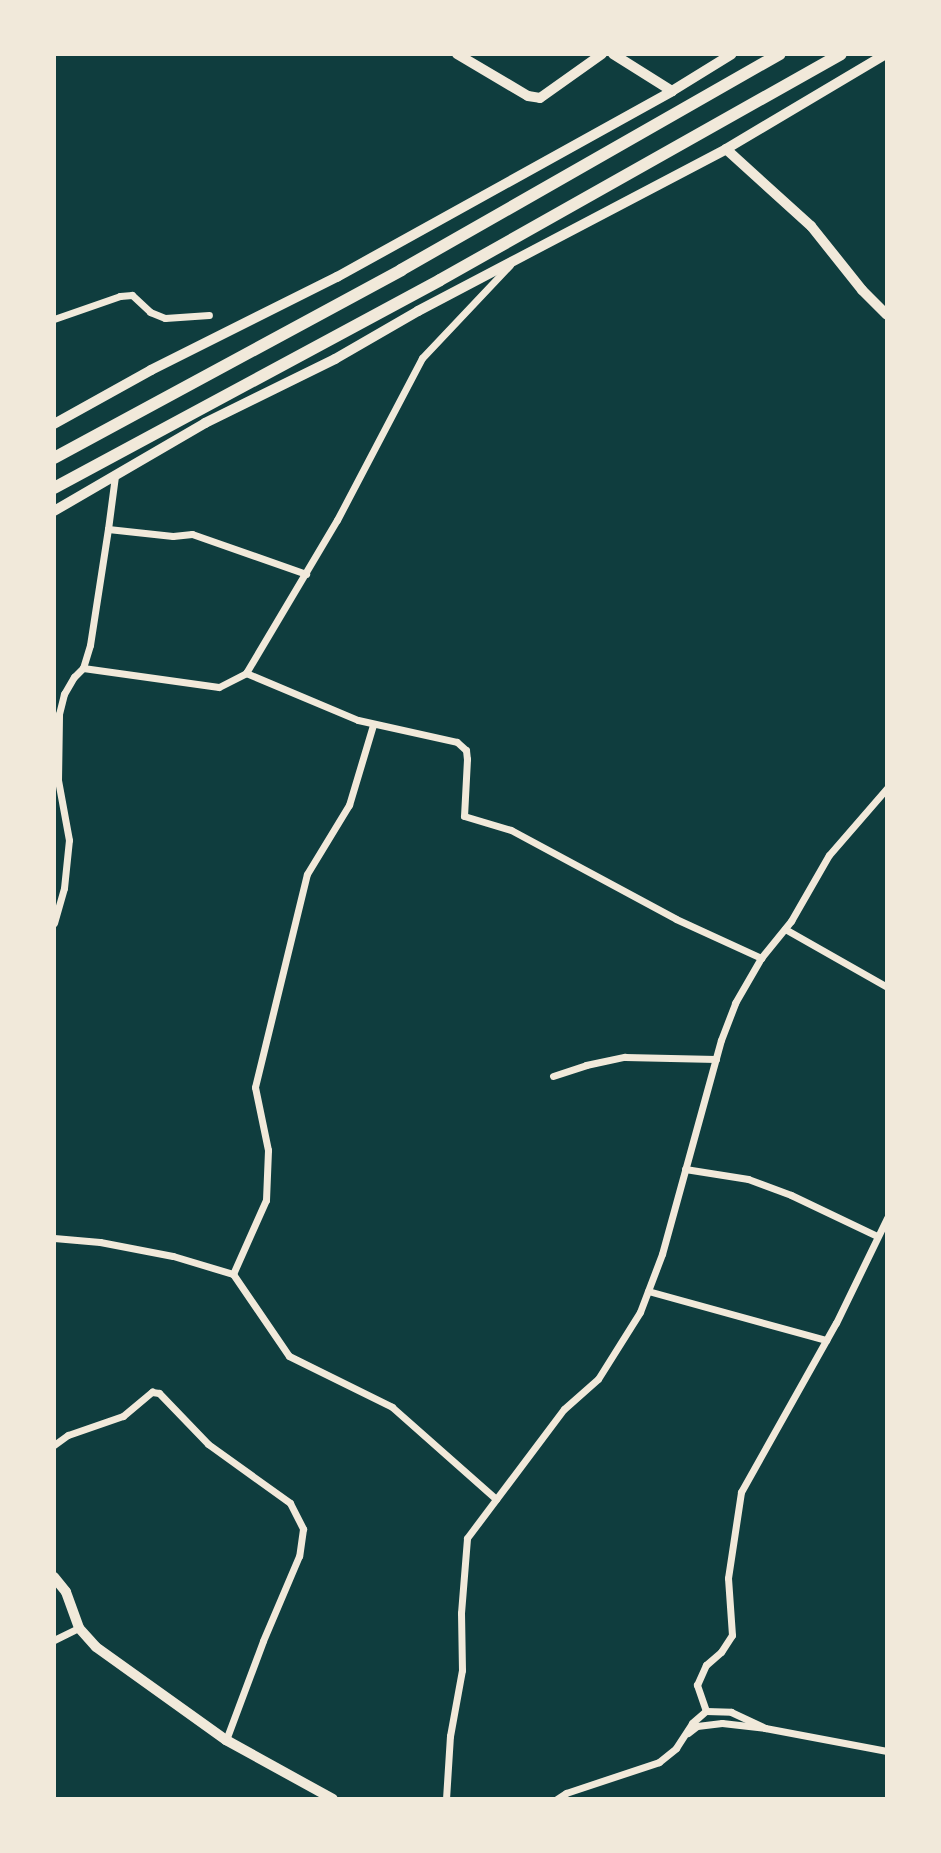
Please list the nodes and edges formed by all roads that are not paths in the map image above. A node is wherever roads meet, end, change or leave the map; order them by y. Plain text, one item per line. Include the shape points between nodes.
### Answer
1 (457, 54) edge
2 (602, 54) edge
3 (613, 54) edge
4 (732, 54) edge
5 (780, 54) edge
6 (841, 54) edge
7 (886, 54) edge
8 (672, 91) junction
9 (726, 149) junction
10 (510, 265) junction
11 (209, 315) dead end
12 (887, 315) edge
13 (54, 318) edge
14 (54, 424) edge
15 (54, 458) edge
16 (116, 476) junction
17 (54, 488) edge
18 (54, 511) edge
19 (108, 529) junction
20 (306, 574) junction
21 (83, 668) junction
22 (246, 673) junction
23 (373, 725) junction
24 (887, 788) edge
25 (54, 923) edge
26 (785, 929) junction
27 (761, 958) junction
28 (887, 987) edge
29 (716, 1059) junction
30 (553, 1076) dead end
31 (685, 1169) junction
32 (886, 1219) edge
33 (877, 1236) junction
34 (54, 1238) edge
35 (233, 1274) junction
36 (648, 1291) junction
37 (826, 1340) junction
38 (54, 1445) edge
39 (496, 1499) junction
40 (54, 1577) edge
41 (79, 1628) junction
42 (54, 1640) edge
43 (706, 1711) junction
44 (765, 1727) junction
45 (687, 1733) junction
46 (226, 1741) junction
47 (887, 1751) edge
48 (310, 1793) edge
49 (333, 1799) edge
50 (446, 1799) edge
51 (557, 1799) edge

1 - 2 main road via 528,96 540,98
3 - 8 main road
4 - 8 street
5 - 15 highway via 401,270
6 - 17 highway via 463,267
7 - 9 street
8 - 14 street via 337,277
9 - 10 street
9 - 12 main road via 811,226
10 - 16 street via 205,424
10 - 20 street via 422,358
11 - 13 street via 165,318 150,312 132,295
16 - 18 street
16 - 19 street
19 - 20 street via 192,534
19 - 21 street
20 - 22 street
21 - 22 street via 219,687
21 - 25 street via 64,694 59,714 58,780 69,840 64,888
22 - 23 street
23 - 27 street via 457,742 466,750 464,816 511,830 676,919
23 - 35 street via 349,805 307,874 256,1087 268,1150 265,1200
24 - 26 street via 828,855
26 - 27 street
26 - 28 street
27 - 29 street via 735,1003
29 - 30 street via 625,1057
29 - 31 street
31 - 33 street via 748,1179
31 - 36 street
32 - 33 street
33 - 37 street
34 - 35 street via 173,1256
35 - 39 street via 289,1356 392,1407
36 - 37 street
36 - 39 street via 598,1379 565,1409
37 - 43 street via 741,1492 728,1578 732,1635 706,1665 697,1685
38 - 46 street via 123,1416 152,1392 159,1393 208,1444 290,1503 303,1529 299,1556
39 - 50 street via 467,1538 462,1670 450,1736
40 - 41 main road via 66,1592
41 - 42 street
41 - 46 main road via 96,1647
43 - 44 street via 731,1712
43 - 45 street
44 - 45 street via 713,1722
44 - 47 street
45 - 51 street via 659,1762
46 - 48 main road
48 - 49 main road

